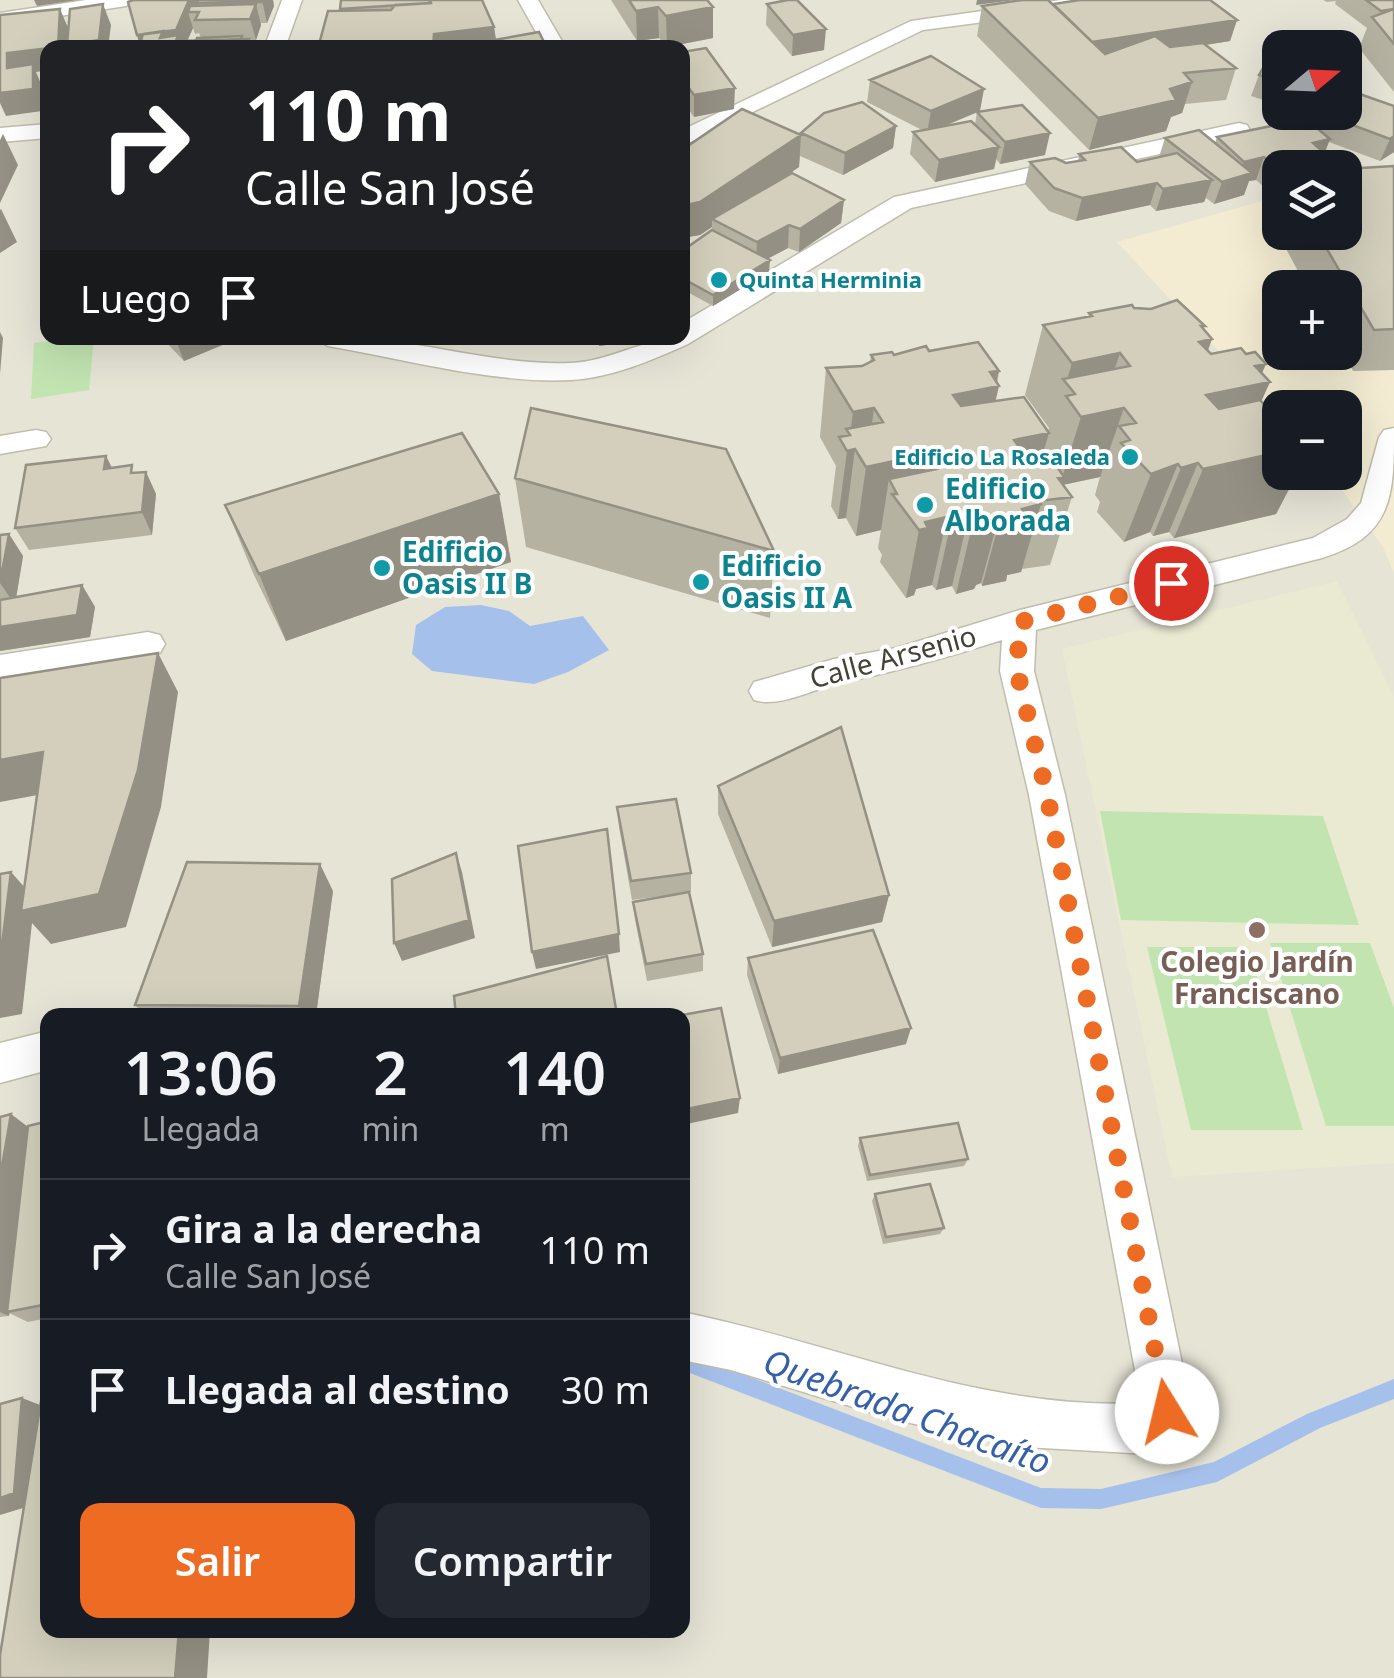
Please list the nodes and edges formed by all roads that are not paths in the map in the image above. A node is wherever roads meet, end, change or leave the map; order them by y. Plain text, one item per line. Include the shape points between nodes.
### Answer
1 (126, 0) edge
2 (292, 0) edge
3 (528, 0) edge
4 (1107, 0) edge
5 (0, 19) edge
6 (277, 40) edge
7 (551, 40) edge
8 (1238, 130) edge
9 (40, 131) edge
10 (690, 135) edge
11 (0, 136) edge
12 (690, 330) edge
13 (370, 345) edge
14 (662, 345) edge
15 (1394, 437) edge
16 (36, 439) dead end
17 (0, 444) edge
18 (1020, 622) junction
19 (148, 644) dead end
20 (0, 668) edge
21 (766, 692) dead end
22 (40, 1052) edge
23 (0, 1063) edge
24 (690, 1338) edge

1 - 5 street
2 - 6 street
3 - 7 street
4 - 10 street via 912,19
8 - 12 street via 903,202
9 - 11 street
13 - 14 street via 520,370 574,372
15 - 18 street, Calle Arsenio via 1376,510 1357,531 1322,548
16 - 17 street
18 - 21 street, Calle Arsenio
18 - 24 street via 1017,671 1167,1412 1148,1429 1024,1422 896,1395
19 - 20 street
22 - 23 street

